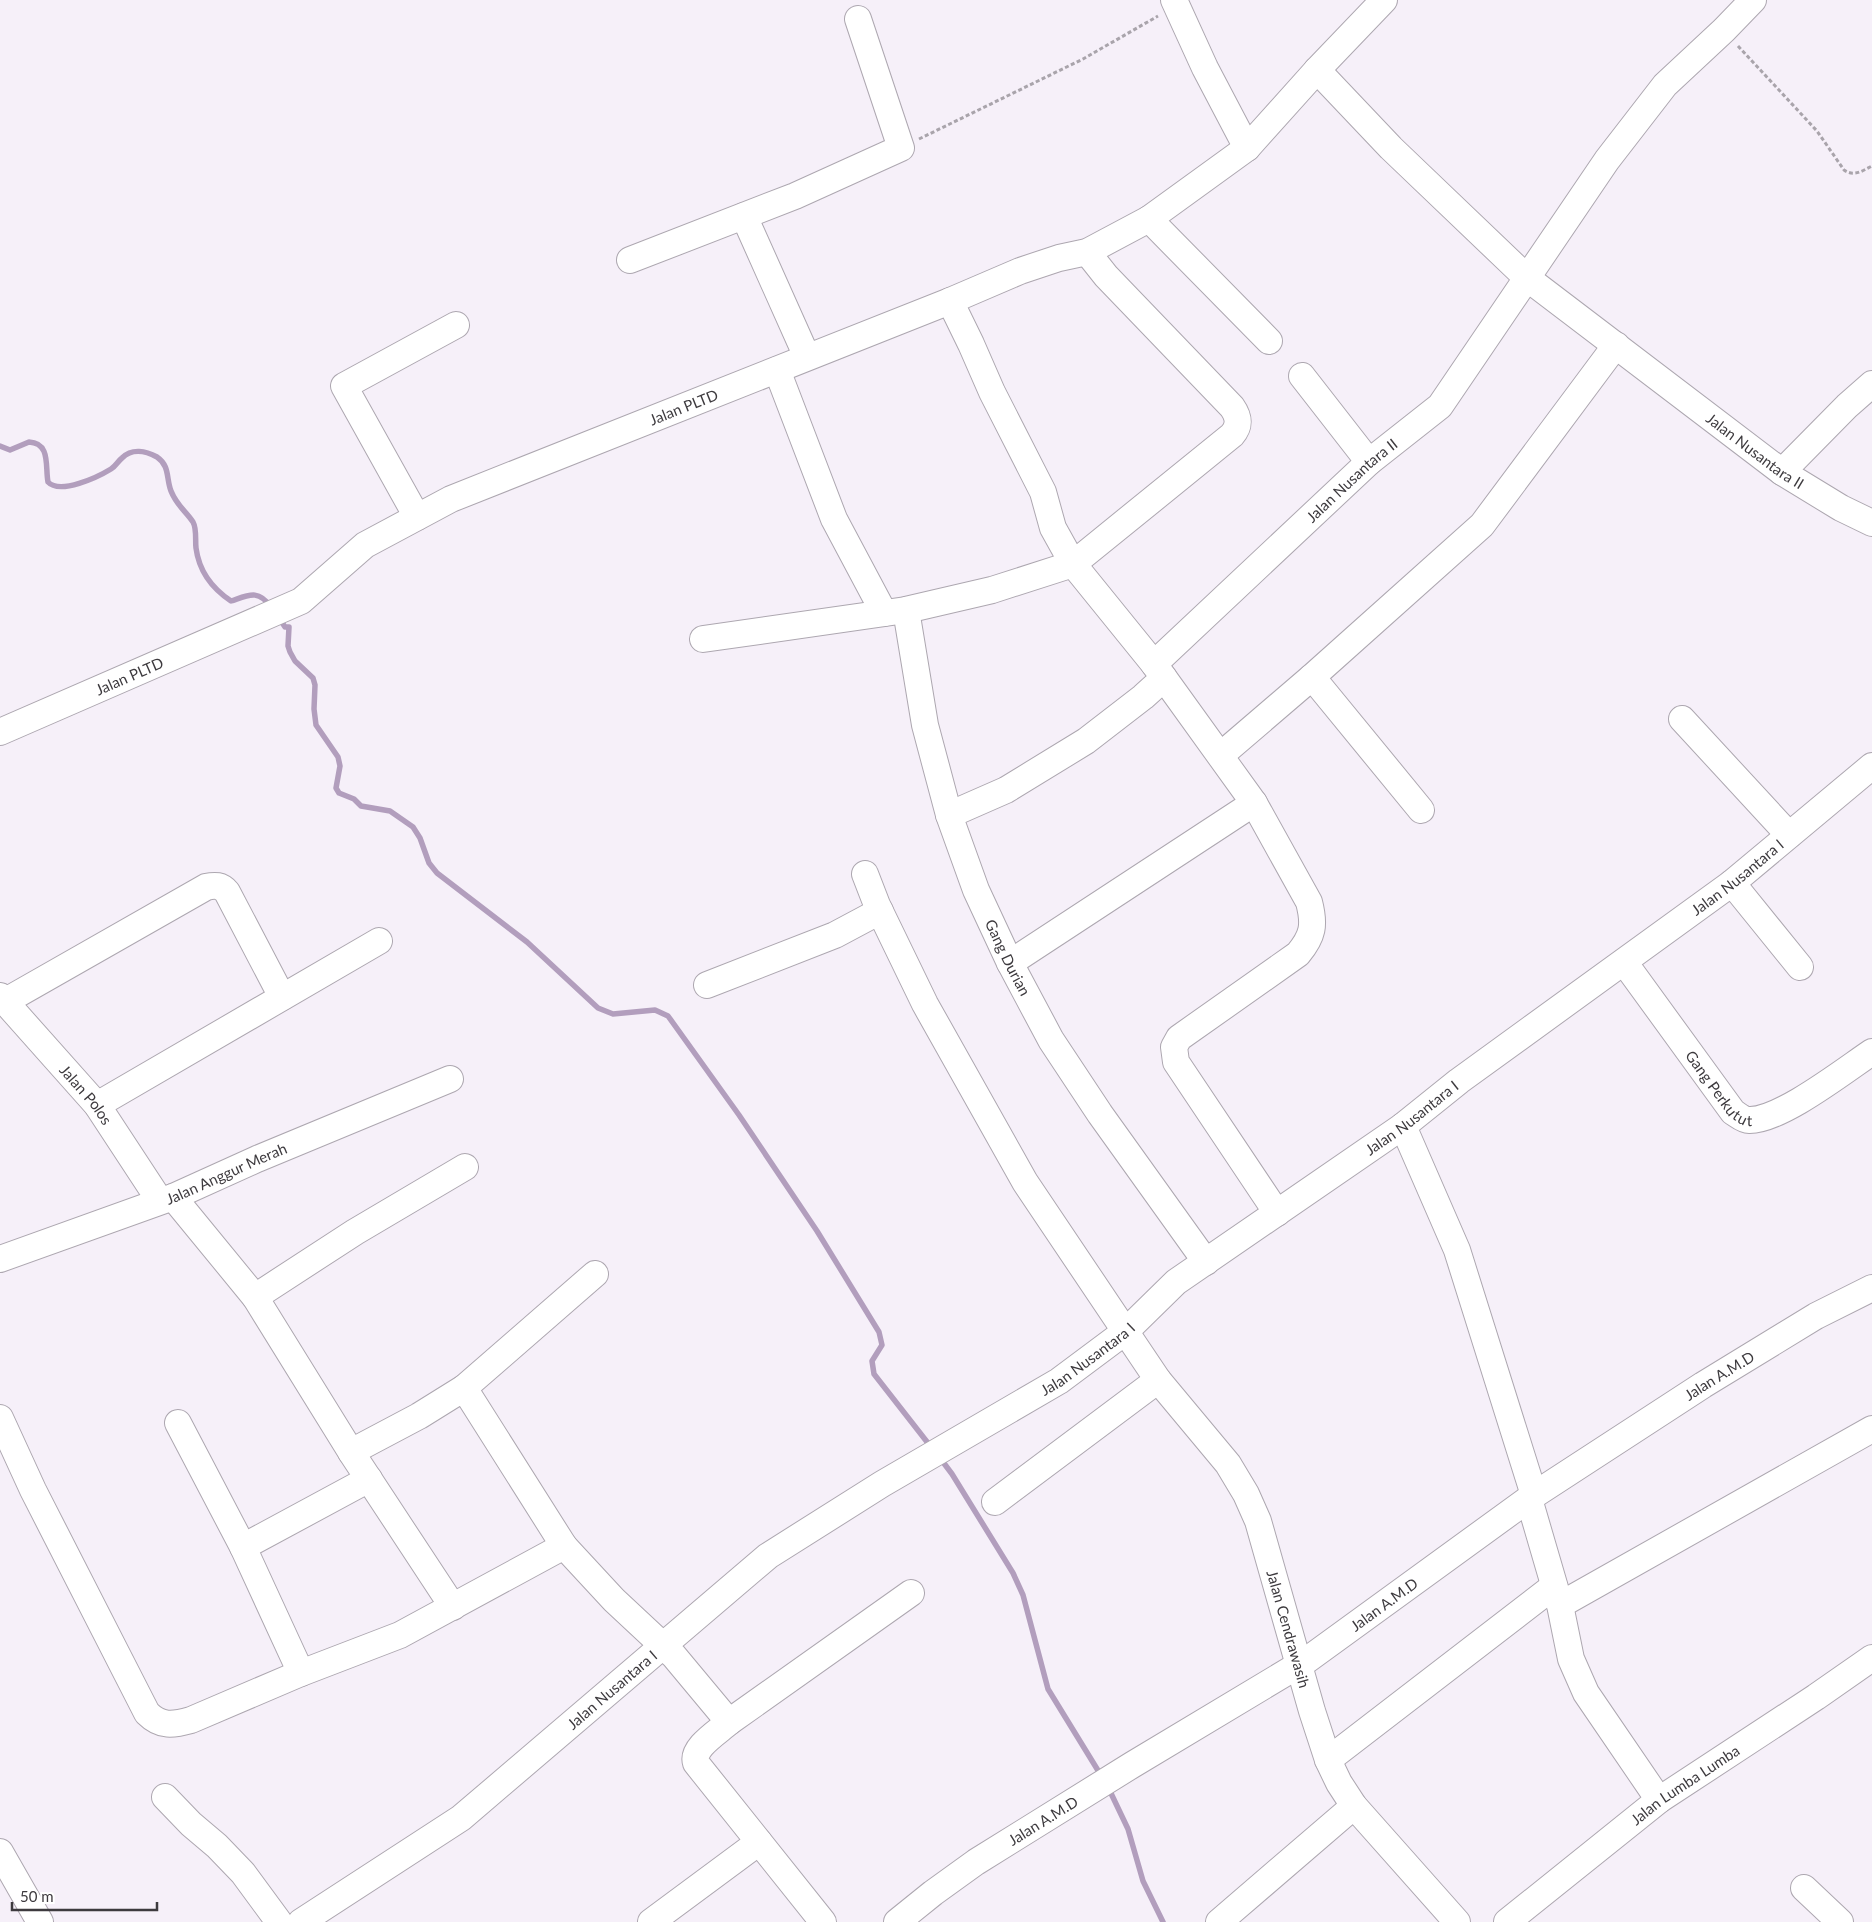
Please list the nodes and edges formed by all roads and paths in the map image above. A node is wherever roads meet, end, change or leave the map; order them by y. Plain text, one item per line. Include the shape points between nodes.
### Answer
1 (1384, 0) edge
2 (1752, 0) edge
3 (1175, 3) edge
4 (858, 19) dead end
5 (1724, 30) junction
6 (1317, 70) junction
7 (901, 148) junction
8 (1247, 148) junction
9 (1872, 166) edge
10 (744, 216) junction
11 (1149, 219) junction
12 (1088, 252) junction
13 (630, 260) dead end
14 (1527, 278) junction
15 (950, 301) junction
16 (456, 325) dead end
17 (1269, 341) dead end
18 (1616, 345) junction
19 (808, 358) junction
20 (777, 370) junction
21 (1302, 376) dead end
22 (1872, 384) edge
23 (1369, 462) junction
24 (1782, 472) junction
25 (417, 517) junction
26 (1872, 523) edge
27 (1073, 564) junction
28 (895, 612) junction
29 (703, 639) dead end
30 (1159, 671) junction
31 (1312, 677) junction
32 (1682, 719) dead end
33 (0, 732) edge
34 (1221, 755) junction
35 (1872, 766) edge
36 (1254, 802) junction
37 (1421, 810) dead end
38 (948, 815) junction
39 (1789, 835) junction
40 (865, 874) dead end
41 (1732, 883) junction
42 (880, 911) junction
43 (379, 941) dead end
44 (1624, 962) junction
45 (1010, 963) junction
46 (1800, 967) dead end
47 (707, 985) dead end
48 (282, 997) junction
49 (2, 999) edge
50 (1872, 1052) edge
51 (450, 1079) dead end
52 (97, 1105) junction
53 (1403, 1126) junction
54 (465, 1167) dead end
55 (166, 1199) junction
56 (1277, 1212) junction
57 (0, 1259) edge
58 (1206, 1262) junction
59 (595, 1274) dead end
60 (1872, 1288) edge
61 (255, 1297) junction
62 (1126, 1331) junction
63 (1158, 1380) junction
64 (464, 1388) junction
65 (0, 1418) edge
66 (178, 1423) dead end
67 (1872, 1428) edge
68 (351, 1452) junction
69 (369, 1479) junction
70 (1531, 1497) junction
71 (995, 1502) dead end
72 (564, 1546) junction
73 (243, 1547) junction
74 (911, 1593) dead end
75 (1557, 1596) junction
76 (453, 1607) junction
77 (662, 1645) junction
78 (1872, 1658) edge
79 (1300, 1664) junction
80 (301, 1673) junction
81 (728, 1722) junction
82 (1328, 1760) junction
83 (165, 1797) dead end
84 (1659, 1800) junction
85 (1354, 1806) junction
86 (759, 1842) junction
87 (0, 1852) edge
88 (1804, 1888) dead end
89 (40, 1922) edge
90 (279, 1922) edge
91 (301, 1922) edge
92 (651, 1922) edge
93 (823, 1922) edge
94 (897, 1922) edge
95 (1219, 1922) edge
96 (1457, 1922) edge
97 (1507, 1922) edge
98 (1840, 1922) edge

1 - 6 street, Jalan PLTD
2 - 5 street, Jalan Nusantara II
3 - 7 path via 1083,59
3 - 8 street
4 - 7 street
5 - 9 path via 1817,131 1844,170 1856,174
5 - 14 street, Jalan Nusantara II via 1664,85 1607,160
6 - 8 street, Jalan PLTD
6 - 14 street, Jalan Nusantara II via 1391,148
7 - 10 street
8 - 11 street, Jalan PLTD
10 - 13 street
10 - 19 street
11 - 12 street, Jalan PLTD
11 - 17 street
12 - 15 street, Jalan PLTD via 1020,271
12 - 27 street via 1106,276 1232,407 1238,424 1232,435 1216,450
14 - 18 street, Jalan Nusantara II
14 - 23 street, Jalan Nusantara II via 1440,406
15 - 19 street, Jalan PLTD
15 - 27 street via 1043,492 1053,528
16 - 25 street via 344,386
18 - 24 street, Jalan Nusantara II
18 - 31 street via 1482,525
19 - 20 street, Jalan PLTD
20 - 25 street, Jalan PLTD via 451,499
20 - 28 street, Gang Durian via 834,519
21 - 23 street
22 - 24 street
23 - 30 street, Jalan Nusantara II
24 - 26 street, Jalan Nusantara II
25 - 33 street, Jalan PLTD via 366,545 301,601
27 - 28 street via 992,590
27 - 30 street
28 - 29 street
28 - 38 street, Gang Durian
30 - 34 street
30 - 38 street, Jalan Nusantara II via 1143,697 1086,741 1006,790
31 - 34 street
31 - 37 street
32 - 39 street
34 - 36 street
35 - 39 street, Jalan Nusantara I
36 - 45 street
36 - 56 street via 1309,902 1312,933 1298,954 1179,1038 1174,1054 1176,1062
38 - 45 street, Gang Durian via 976,890
39 - 41 street, Jalan Nusantara I
40 - 42 street, Jalan Cendrawasih
41 - 44 street, Jalan Nusantara I
41 - 46 street
42 - 47 street via 835,935
42 - 62 street, Jalan Cendrawasih via 924,1004 1025,1182
43 - 48 street
44 - 50 street, Gang Perkutut via 1733,1112 1747,1120 1764,1119 1791,1106
44 - 53 street, Jalan Nusantara I via 1459,1081
45 - 58 street, Gang Durian via 1051,1040
48 - 49 street via 227,892 213,886
48 - 52 street
49 - 52 street, Jalan Polos
51 - 55 street, Jalan Anggur Merah
52 - 55 street, Jalan Polos
53 - 56 street, Jalan Nusantara I
53 - 70 street via 1457,1250
54 - 61 street via 355,1232
55 - 57 street, Jalan Anggur Merah
55 - 61 street, Jalan Polos
56 - 58 street, Jalan Nusantara I
58 - 62 street, Jalan Nusantara I via 1176,1282
59 - 64 street
60 - 70 street, Jalan A.M.D via 1816,1316 1711,1380
61 - 68 street, Jalan Polos
62 - 63 street, Jalan Cendrawasih
62 - 77 street, Jalan Nusantara I via 1059,1381 768,1556
63 - 71 street
63 - 79 street, Jalan Cendrawasih via 1228,1464 1246,1494 1258,1521
64 - 68 street
64 - 72 street
65 - 80 street via 33,1490 154,1721 164,1725 191,1720
66 - 73 street
67 - 75 street
68 - 69 street, Jalan Polos
69 - 73 street
69 - 76 street, Jalan Polos
70 - 75 street
70 - 79 street, Jalan A.M.D
72 - 76 street
72 - 77 street
73 - 80 street
74 - 81 street
75 - 82 street
75 - 84 street via 1571,1659 1586,1693
76 - 80 street via 400,1635
77 - 81 street
77 - 91 street, Jalan Nusantara I via 461,1818
78 - 84 street, Jalan Lumba Lumba
79 - 82 street, Jalan Cendrawasih
79 - 94 street, Jalan A.M.D via 976,1862
81 - 86 street via 697,1750 694,1758 699,1769
82 - 85 street, Jalan Cendrawasih
83 - 90 street via 243,1873
84 - 97 street, Jalan Lumba Lumba
85 - 95 street
85 - 96 street, Jalan Cendrawasih
86 - 92 street
86 - 93 street
87 - 89 street
88 - 98 street

